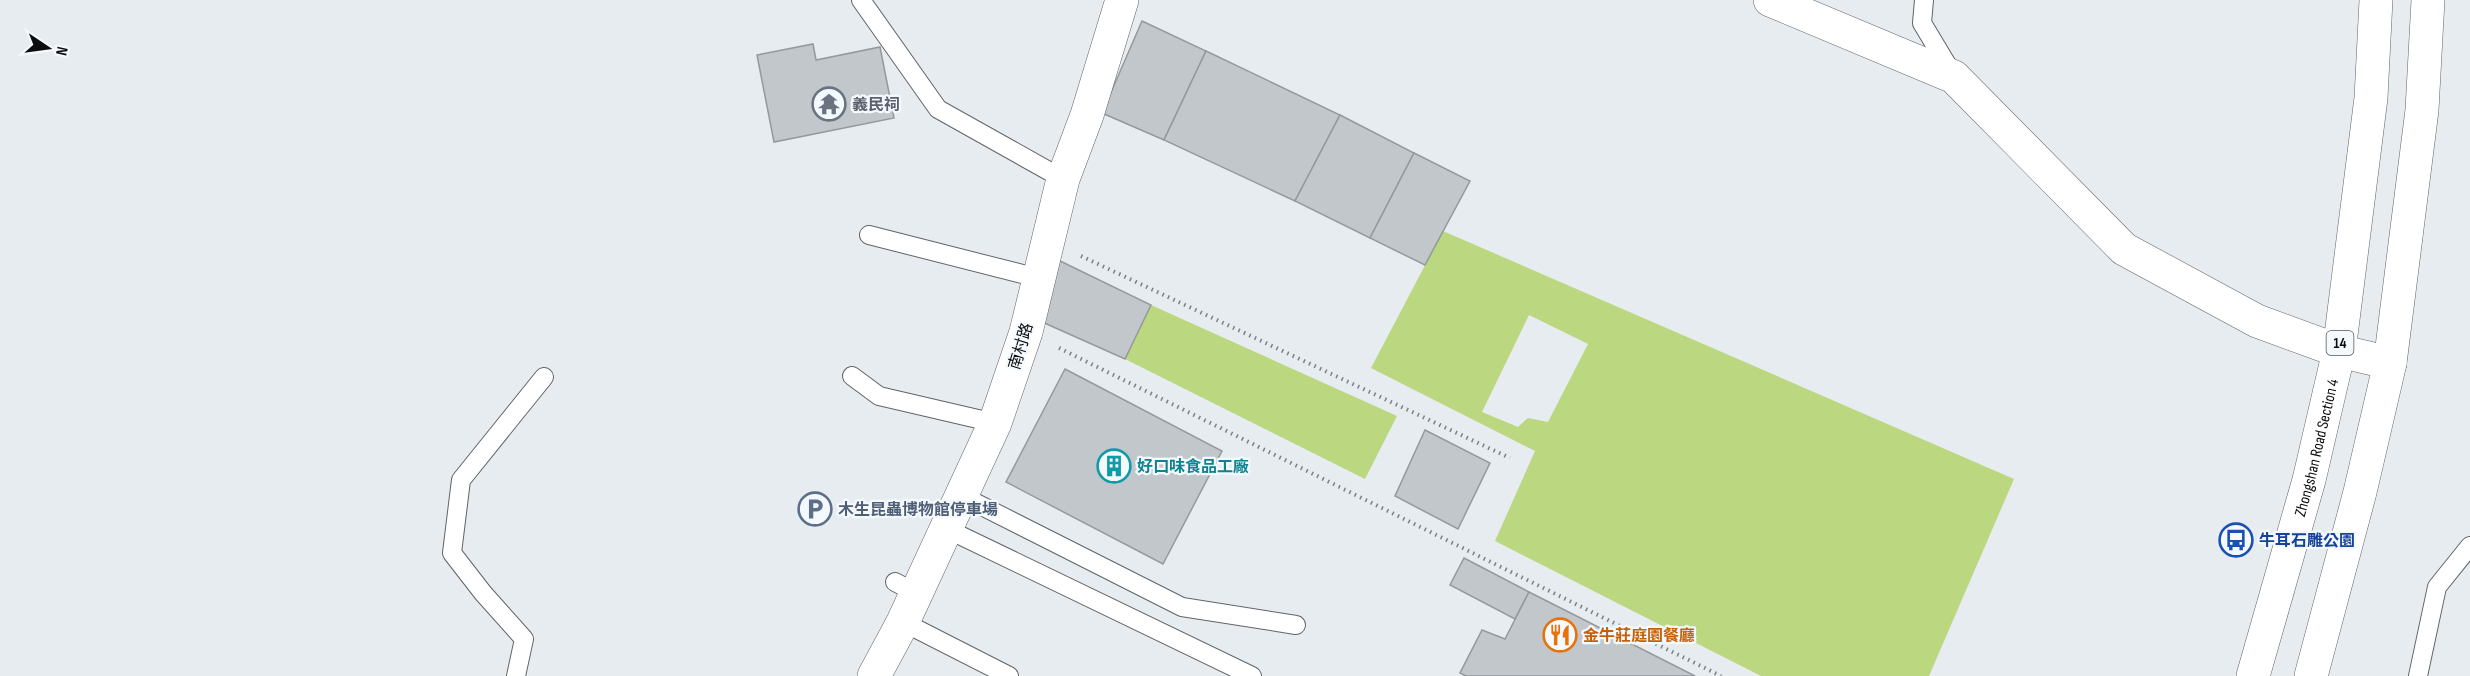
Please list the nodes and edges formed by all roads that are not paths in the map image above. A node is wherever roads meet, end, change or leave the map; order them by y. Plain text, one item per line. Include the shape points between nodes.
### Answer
1 (861, 0) edge
2 (1122, 0) edge
3 (1770, 0) edge
4 (1923, 0) edge
5 (2376, 0) edge
6 (2428, 0) edge
7 (1954, 78) junction
8 (1063, 180) junction
9 (869, 235) dead end
10 (1038, 278) junction
11 (2339, 351) junction
12 (2390, 363) junction
13 (852, 376) dead end
14 (544, 377) dead end
15 (995, 423) junction
16 (962, 496) junction
17 (947, 529) junction
18 (2470, 546) edge
19 (905, 599) junction
20 (1296, 625) dead end
21 (516, 676) edge
22 (874, 676) edge
23 (1009, 676) edge
24 (1252, 676) edge
25 (2253, 676) edge
26 (2311, 676) edge
27 (2418, 676) edge

1 - 8 lane via 938,109
2 - 8 street, 南村路
3 - 7 street
4 - 7 lane via 1922,23
5 - 11 street, Zhongshan Road Section 4 / 14 via 2371,98
6 - 12 street via 2422,110
7 - 11 street via 2124,249 2257,321
8 - 10 street, 南村路
9 - 10 lane
10 - 15 street, 南村路 via 1026,332
11 - 12 street
11 - 25 street, Zhongshan Road Section 4 / 14 via 2309,480
12 - 26 street via 2361,492
13 - 15 lane via 879,396
14 - 21 lane via 461,480 452,553 524,639
15 - 16 street, 南村路
16 - 17 street, 南村路
16 - 20 lane via 1182,607
17 - 19 street, 南村路
17 - 24 lane
18 - 27 lane via 2437,587
19 - 22 street, 南村路
19 - 23 lane

